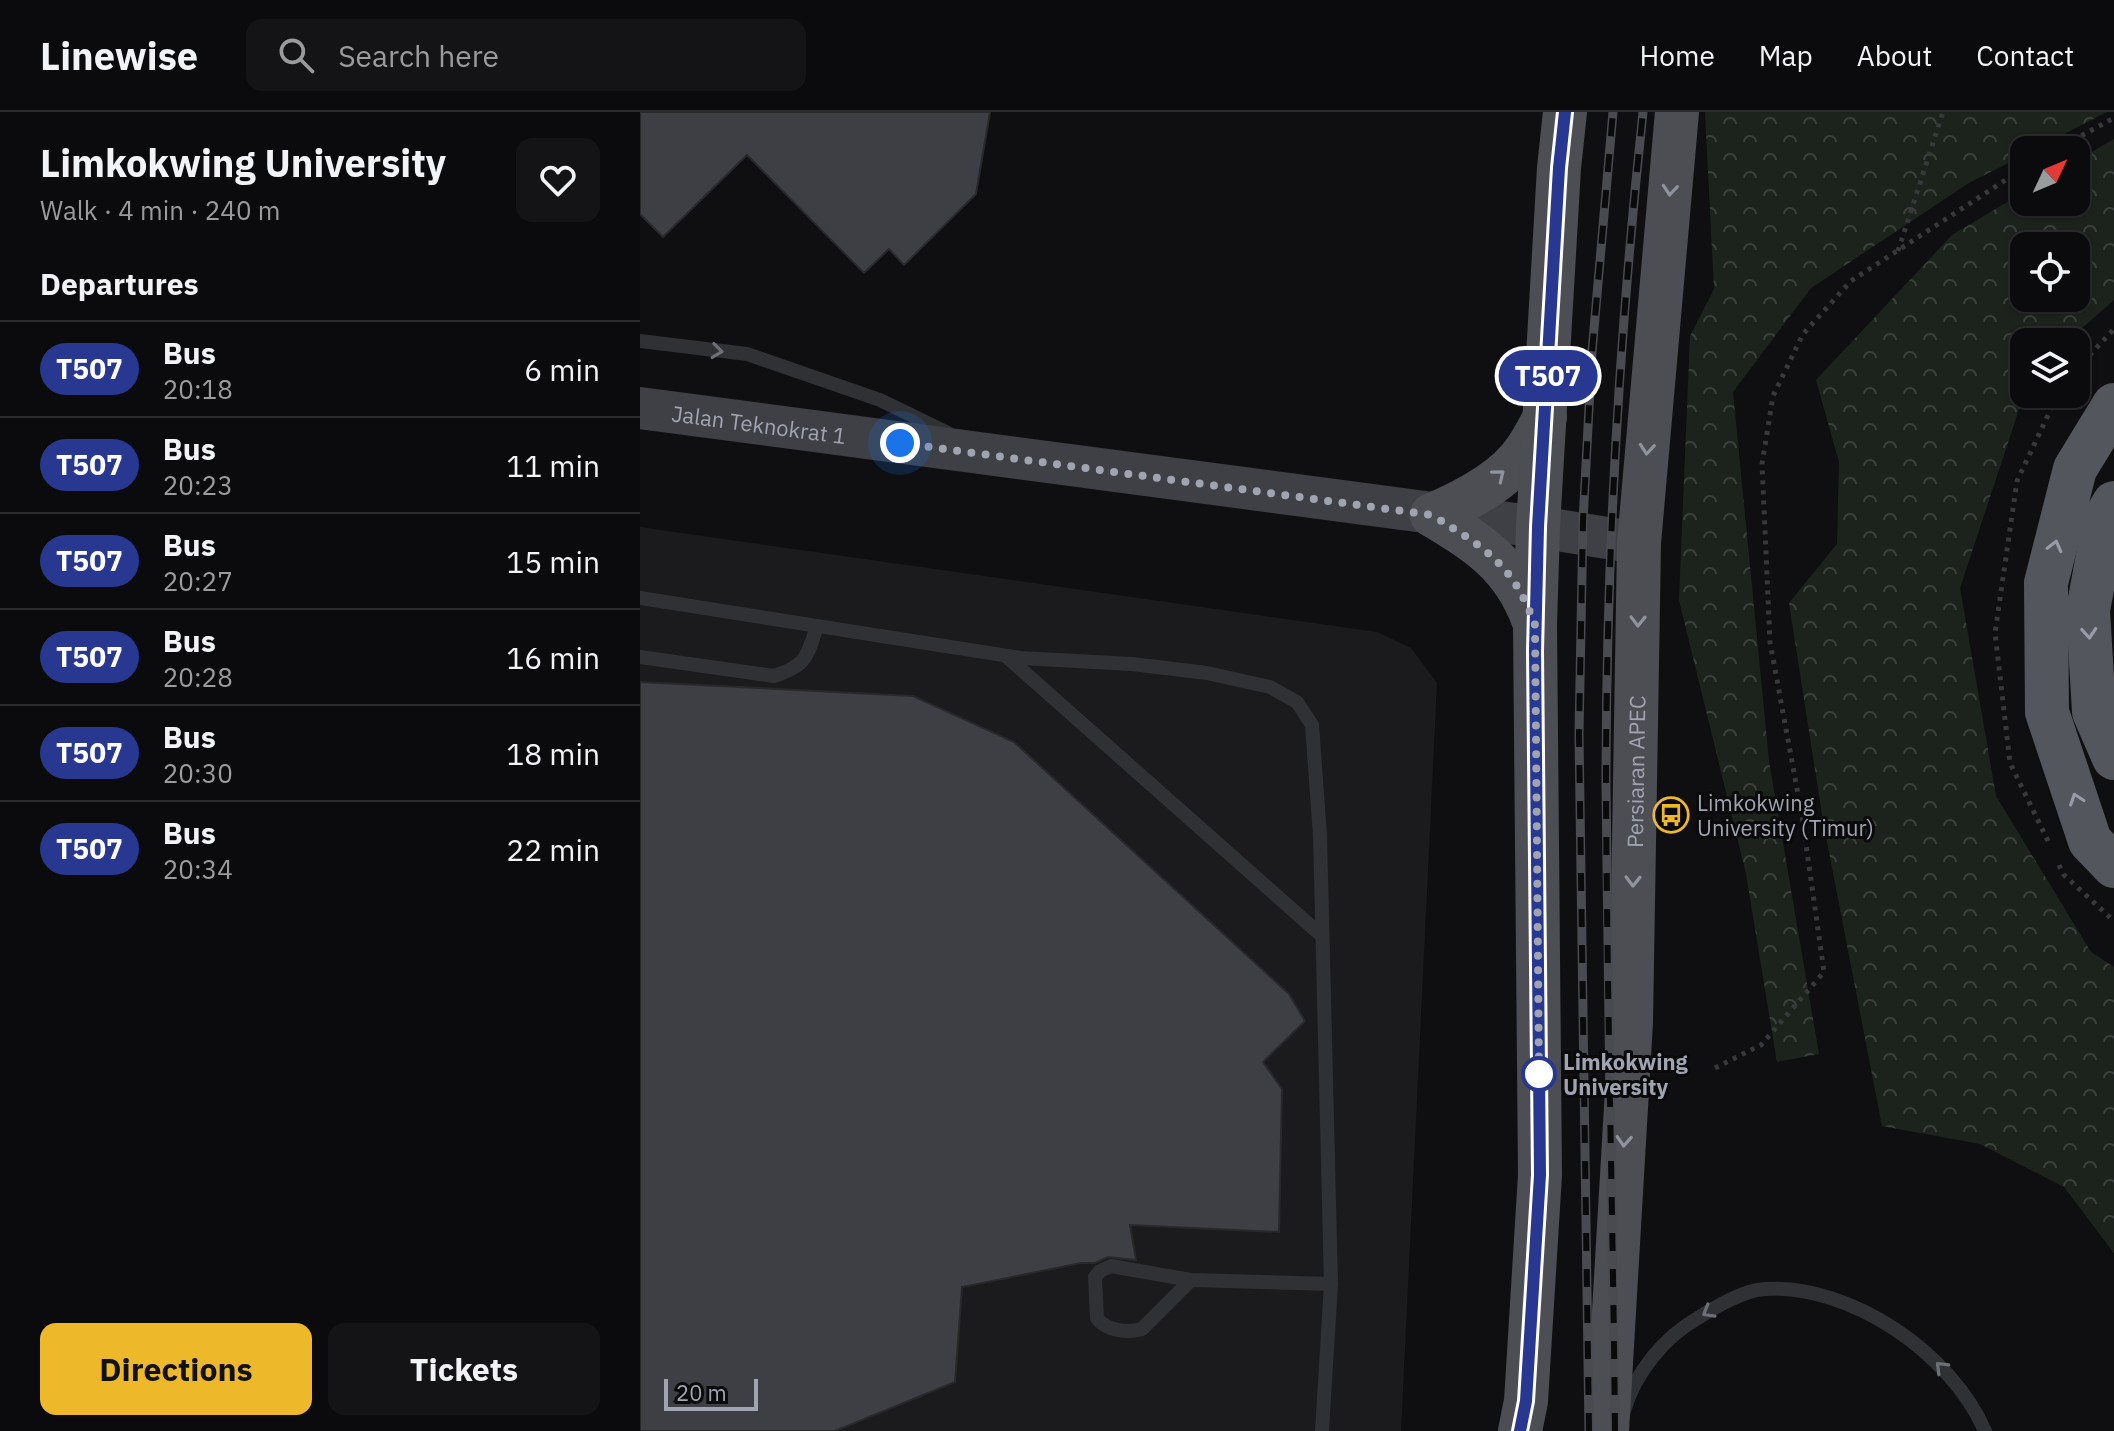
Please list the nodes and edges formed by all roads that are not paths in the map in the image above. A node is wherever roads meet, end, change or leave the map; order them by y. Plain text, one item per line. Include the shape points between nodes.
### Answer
1 (1565, 112) edge
2 (1677, 112) edge
3 (640, 341) edge
4 (2114, 405) edge
5 (640, 408) edge
6 (1546, 415) junction
7 (993, 455) junction
8 (2114, 503) edge
9 (1432, 515) junction
10 (1538, 527) junction
11 (1639, 543) junction
12 (640, 598) edge
13 (1535, 625) junction
14 (817, 626) junction
15 (1005, 656) junction
16 (640, 657) edge
17 (2114, 758) edge
18 (2114, 866) edge
19 (1321, 935) junction
20 (1191, 1280) junction
21 (1331, 1284) junction
22 (1322, 1431) edge
23 (1520, 1431) edge
24 (1607, 1431) edge
25 (1619, 1431) edge
26 (1985, 1431) edge

1 - 6 main road
2 -> 11 main road, Persiaran APEC
3 -> 7 lane via 747,354 880,400
18 -> 4 highway via 2090,841 2047,712 2046,597 2075,469
5 - 7 main road, Jalan Teknokrat 1
9 -> 6 main road via 1465,501 1497,478 1525,453
6 - 10 main road
7 - 9 main road, Jalan Teknokrat 1
8 -> 17 highway via 2105,518 2088,610 2094,712
9 - 10 main road, Jalan Teknokrat 1
9 - 13 main road via 1480,544 1508,571
10 - 11 main road, Jalan Teknokrat 1
10 - 13 main road
11 -> 24 main road, Persiaran APEC via 1631,1022
12 - 14 lane
13 - 23 main road via 1540,1175
14 - 15 lane
14 - 16 lane via 807,655 794,669 774,676
15 - 19 lane
15 - 19 lane via 1207,673 1270,687 1297,702 1312,725
19 - 21 lane
20 - 20 lane via 1111,1266 1095,1277 1097,1318 1107,1328 1137,1331
20 - 21 lane
21 - 22 lane
26 -> 25 lane via 1950,1375 1920,1346 1869,1314 1818,1293 1763,1289 1680,1328 1649,1361 1627,1402

